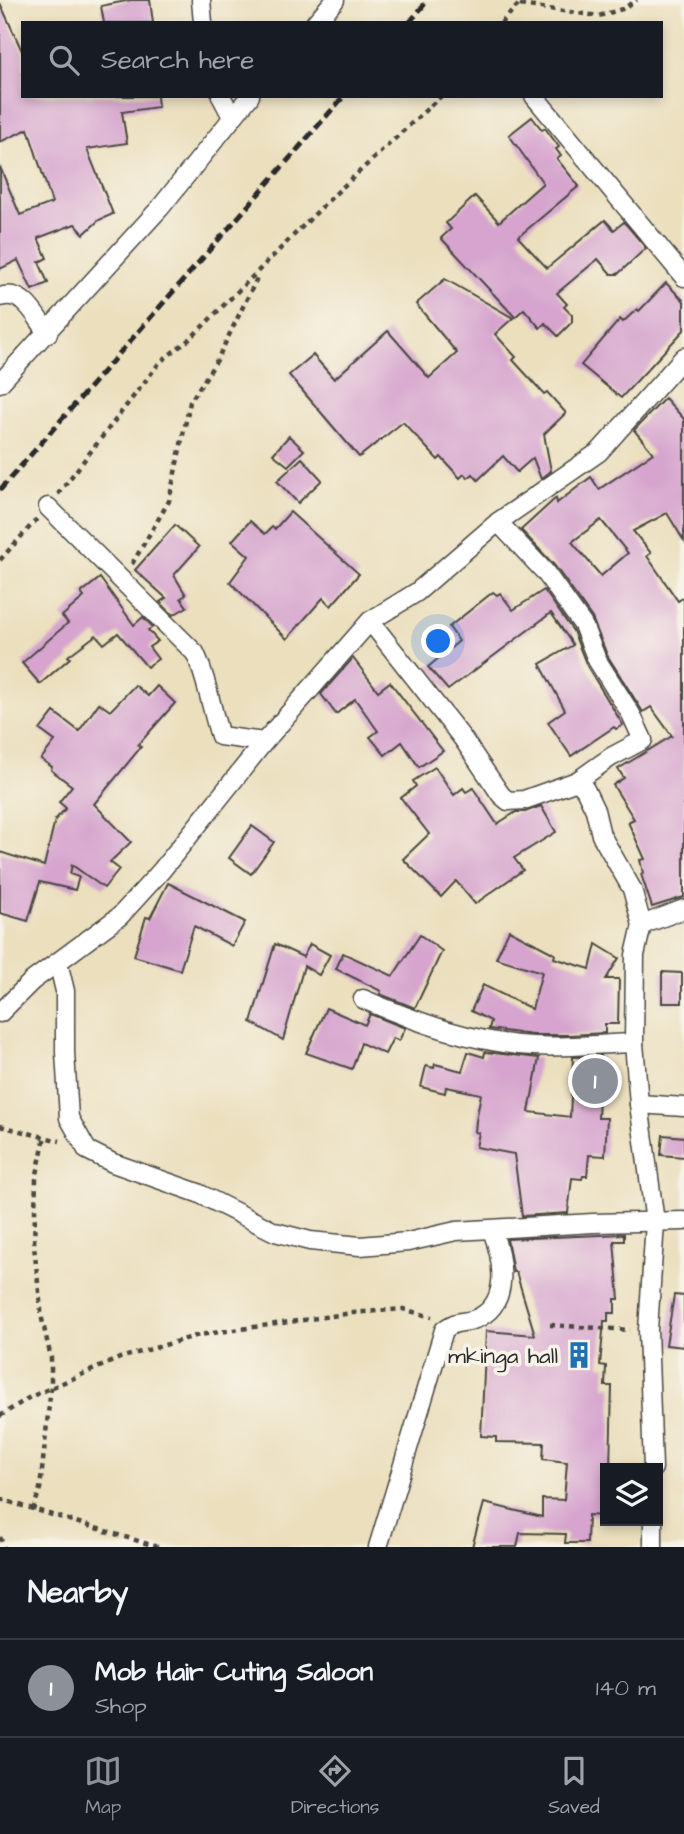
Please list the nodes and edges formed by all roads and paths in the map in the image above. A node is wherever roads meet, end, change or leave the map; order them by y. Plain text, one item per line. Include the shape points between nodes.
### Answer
1 (201, 0) edge
2 (335, 0) edge
3 (636, 0) edge
4 (522, 2) edge
5 (203, 21) edge
6 (317, 21) edge
7 (503, 21) edge
8 (222, 98) edge
9 (248, 98) edge
10 (439, 98) edge
11 (536, 98) edge
12 (232, 117) junction
13 (261, 270) junction
14 (684, 278) edge
15 (0, 297) edge
16 (48, 333) junction
17 (684, 357) edge
18 (0, 383) edge
19 (48, 507) junction
20 (498, 522) junction
21 (0, 560) edge
22 (122, 579) junction
23 (370, 621) junction
24 (264, 742) junction
25 (577, 781) junction
26 (684, 909) edge
27 (642, 925) junction
28 (58, 962) junction
29 (363, 999) dead end
30 (0, 1013) edge
31 (634, 1043) junction
32 (639, 1104) junction
33 (684, 1107) edge
34 (0, 1126) edge
35 (45, 1136) junction
36 (87, 1150) junction
37 (684, 1221) edge
38 (655, 1222) junction
39 (492, 1230) junction
40 (453, 1322) junction
41 (550, 1325) dead end
42 (648, 1330) junction
43 (51, 1386) junction
44 (0, 1416) edge
45 (653, 1463) edge
46 (0, 1499) edge
47 (33, 1510) junction
48 (653, 1526) edge
49 (0, 1537) edge
50 (4, 1547) edge
51 (158, 1547) edge
52 (378, 1547) edge
53 (653, 1547) edge

1 - 5 street
2 - 6 street
3 - 4 path via 599,16
4 - 7 path
8 - 12 street
9 - 12 street
10 - 13 path
11 - 14 street
12 - 16 street via 160,208
13 - 19 path via 160,362
13 - 22 path via 217,360 190,402 169,501
15 - 16 street via 24,300
16 - 18 street
17 - 20 street via 599,452
19 - 21 path
19 - 22 street
20 - 23 street via 417,592
20 - 25 street via 545,572 583,625 597,660 643,740
22 - 24 street via 195,653 220,736
23 - 24 street
23 - 25 street via 508,801
24 - 28 street via 120,916
25 - 27 street via 632,889
26 - 27 street
27 - 31 street via 635,955
28 - 30 street
28 - 36 street via 65,991 69,1118
29 - 31 street via 486,1040 531,1046
31 - 32 street
32 - 33 street
32 - 38 street
34 - 35 path
35 - 36 path
35 - 43 path via 36,1179 34,1246
36 - 39 street via 198,1193 275,1232 310,1241 360,1247 456,1231
37 - 38 street
38 - 39 street
38 - 42 street
39 - 40 street via 500,1256 495,1304 478,1318
40 - 43 path via 403,1309 199,1335 120,1358
40 - 52 street via 444,1330
41 - 42 path
42 - 45 street
43 - 44 path
43 - 47 path via 40,1489
46 - 47 path
47 - 51 path
48 - 53 street
49 - 50 path

